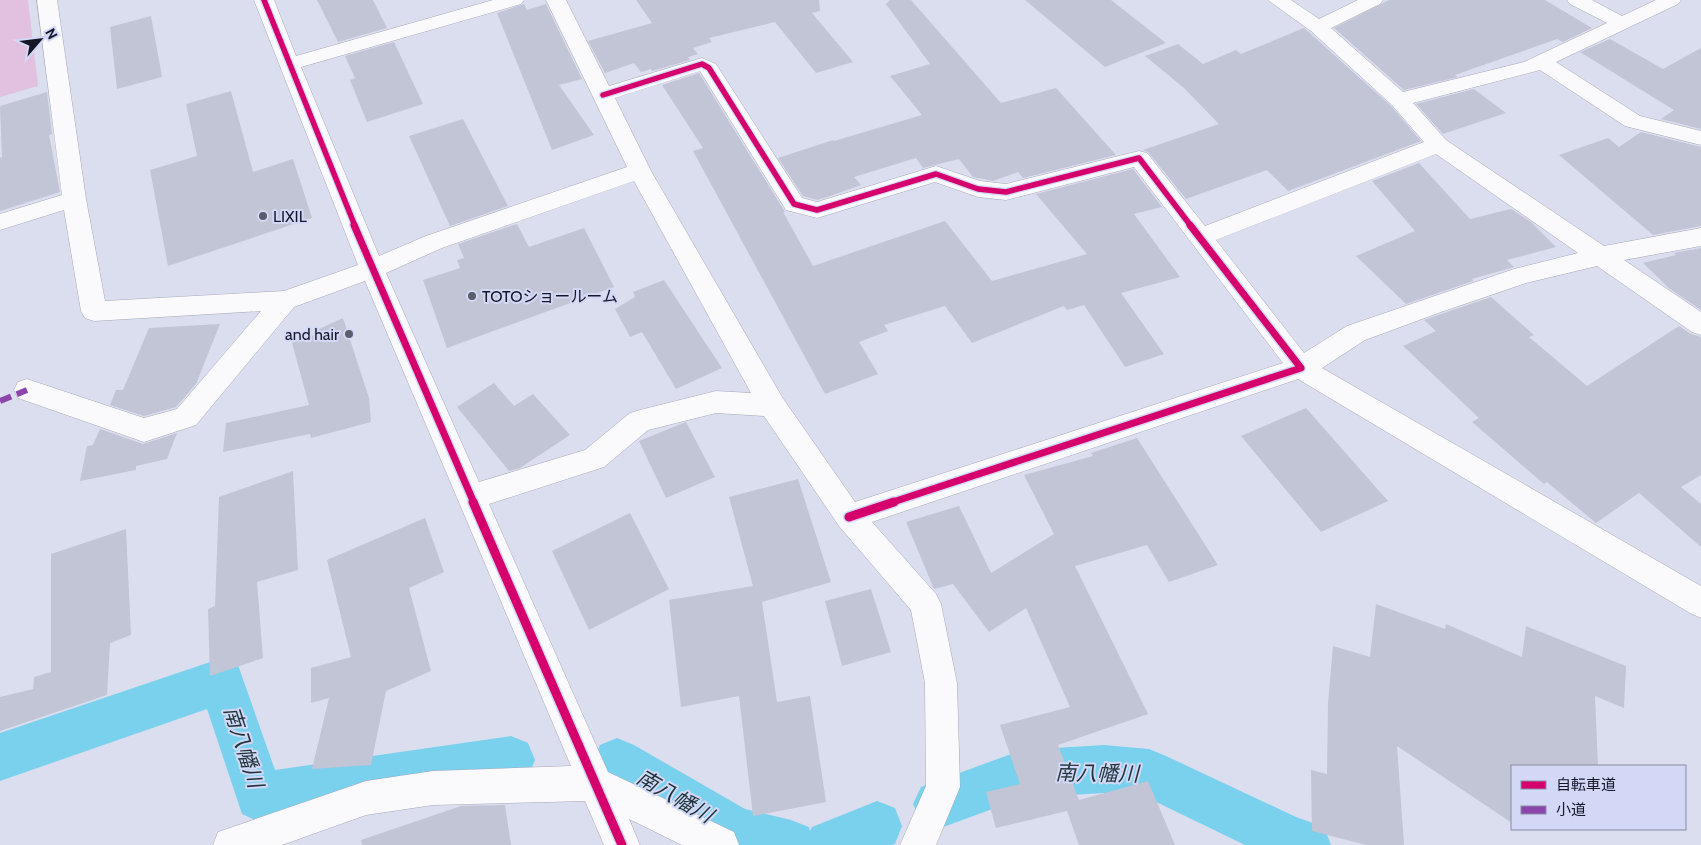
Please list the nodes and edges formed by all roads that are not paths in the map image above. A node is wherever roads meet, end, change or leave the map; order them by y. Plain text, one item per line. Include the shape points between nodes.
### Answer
1 (47, 0) edge
2 (264, 0) edge
3 (514, 0) edge
4 (556, 0) edge
5 (1278, 0) edge
6 (1374, 0) edge
7 (1577, 0) edge
8 (1671, 0) edge
9 (1622, 23) junction
10 (1318, 27) junction
11 (1541, 61) junction
12 (290, 64) junction
13 (603, 95) junction
14 (1399, 100) junction
15 (1701, 138) edge
16 (1438, 144) junction
17 (640, 171) junction
18 (74, 199) junction
19 (0, 222) edge
20 (1200, 237) junction
21 (1701, 237) edge
22 (1600, 256) junction
23 (372, 268) junction
24 (285, 300) junction
25 (1701, 325) edge
26 (1301, 368) junction
27 (27, 390) dead end
28 (772, 405) junction
29 (470, 497) junction
30 (849, 517) junction
31 (1701, 603) edge
32 (593, 783) junction
33 (242, 843) edge
34 (622, 845) edge
35 (721, 845) edge
36 (918, 845) edge

1 - 18 street
2 - 12 street
3 - 12 street
4 - 13 street
5 - 10 street
6 - 10 street
7 - 9 street
8 - 9 street
9 - 11 street
10 - 14 street
11 - 14 street
11 - 15 street via 1633,121
12 - 23 street
13 - 17 street
13 - 20 street via 702,64 708,68 794,204 817,210 936,174 978,189 1006,192 1139,158
14 - 16 street
16 - 20 street
16 - 22 street
17 - 23 street via 434,242
17 - 28 street
18 - 19 street
18 - 24 street via 94,311
20 - 26 street
21 - 22 street
22 - 25 street
22 - 26 street via 1523,275 1356,333
23 - 24 street
23 - 29 street
24 - 27 street via 186,417 144,430
26 - 30 street
26 - 31 street
28 - 29 street via 716,402 640,421 594,458
28 - 30 street
29 - 32 street
30 - 36 street via 925,604 941,683 943,787
32 - 33 street via 432,788 366,798
32 - 34 street
32 - 35 street

